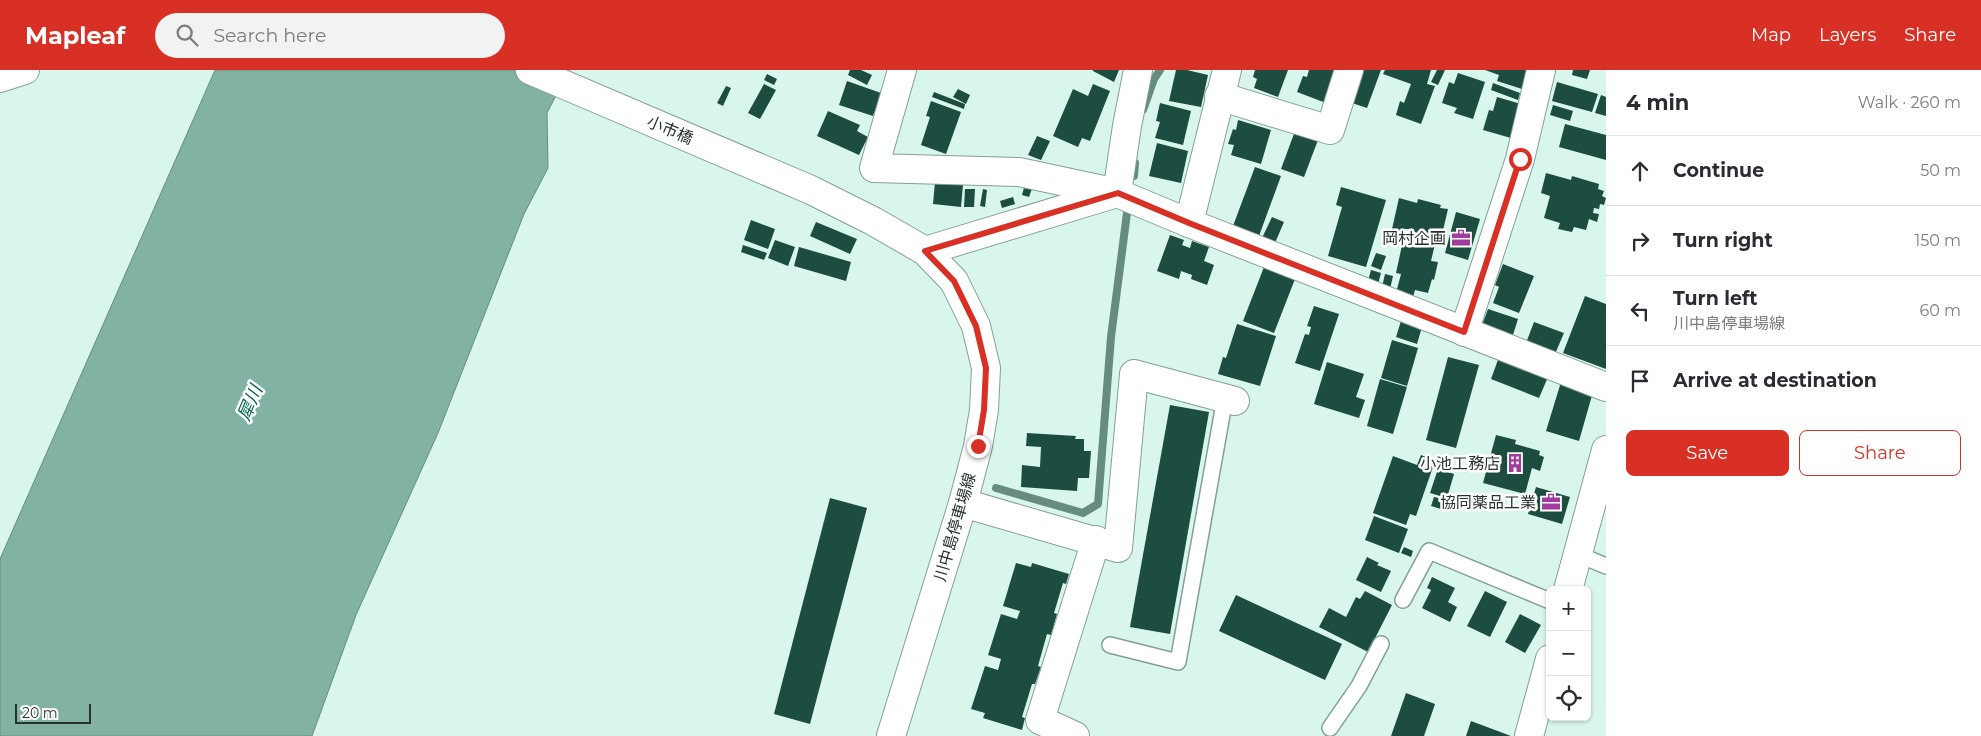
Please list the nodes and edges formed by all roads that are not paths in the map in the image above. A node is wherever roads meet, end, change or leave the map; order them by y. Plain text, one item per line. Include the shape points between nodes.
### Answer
1 (25, 70) edge
2 (530, 70) edge
3 (902, 70) edge
4 (1138, 70) edge
5 (1227, 70) edge
6 (1349, 70) edge
7 (1541, 70) edge
8 (0, 78) edge
9 (1219, 96) junction
10 (811, 190) joint
11 (1118, 193) junction
12 (1189, 223) junction
13 (925, 251) junction
14 (1464, 332) junction
15 (1606, 387) edge
16 (1230, 400) joint
17 (1606, 450) edge
18 (963, 503) junction
19 (1096, 540) junction
20 (1577, 554) junction
21 (1606, 566) edge
22 (1569, 586) edge
23 (1546, 599) edge
24 (1403, 600) dead end
25 (1381, 644) dead end
26 (1110, 645) dead end
27 (1546, 674) edge
28 (1330, 728) dead end
29 (891, 736) edge
30 (1075, 736) edge
31 (1529, 736) edge

1 - 8 street
2 - 10 street, 小市橋
3 - 11 street via 874,168 1019,172
4 - 11 street
5 - 9 street
6 - 9 street via 1330,130
7 - 14 street via 1520,159
9 - 12 street
10 - 13 street, 川中島停車場線
11 - 12 street
11 - 13 street
12 - 14 street
13 - 18 street, 川中島停車場線 via 954,281 976,326 986,368 978,446
14 - 15 street
16 - 19 street via 1134,374 1118,548
16 - 26 lane via 1178,662
17 - 20 street
18 - 19 street
18 - 29 street, 川中島停車場線
19 - 30 street via 1040,720
20 - 21 lane
20 - 22 street
23 - 24 lane via 1428,551
25 - 28 lane via 1360,686
27 - 31 street

